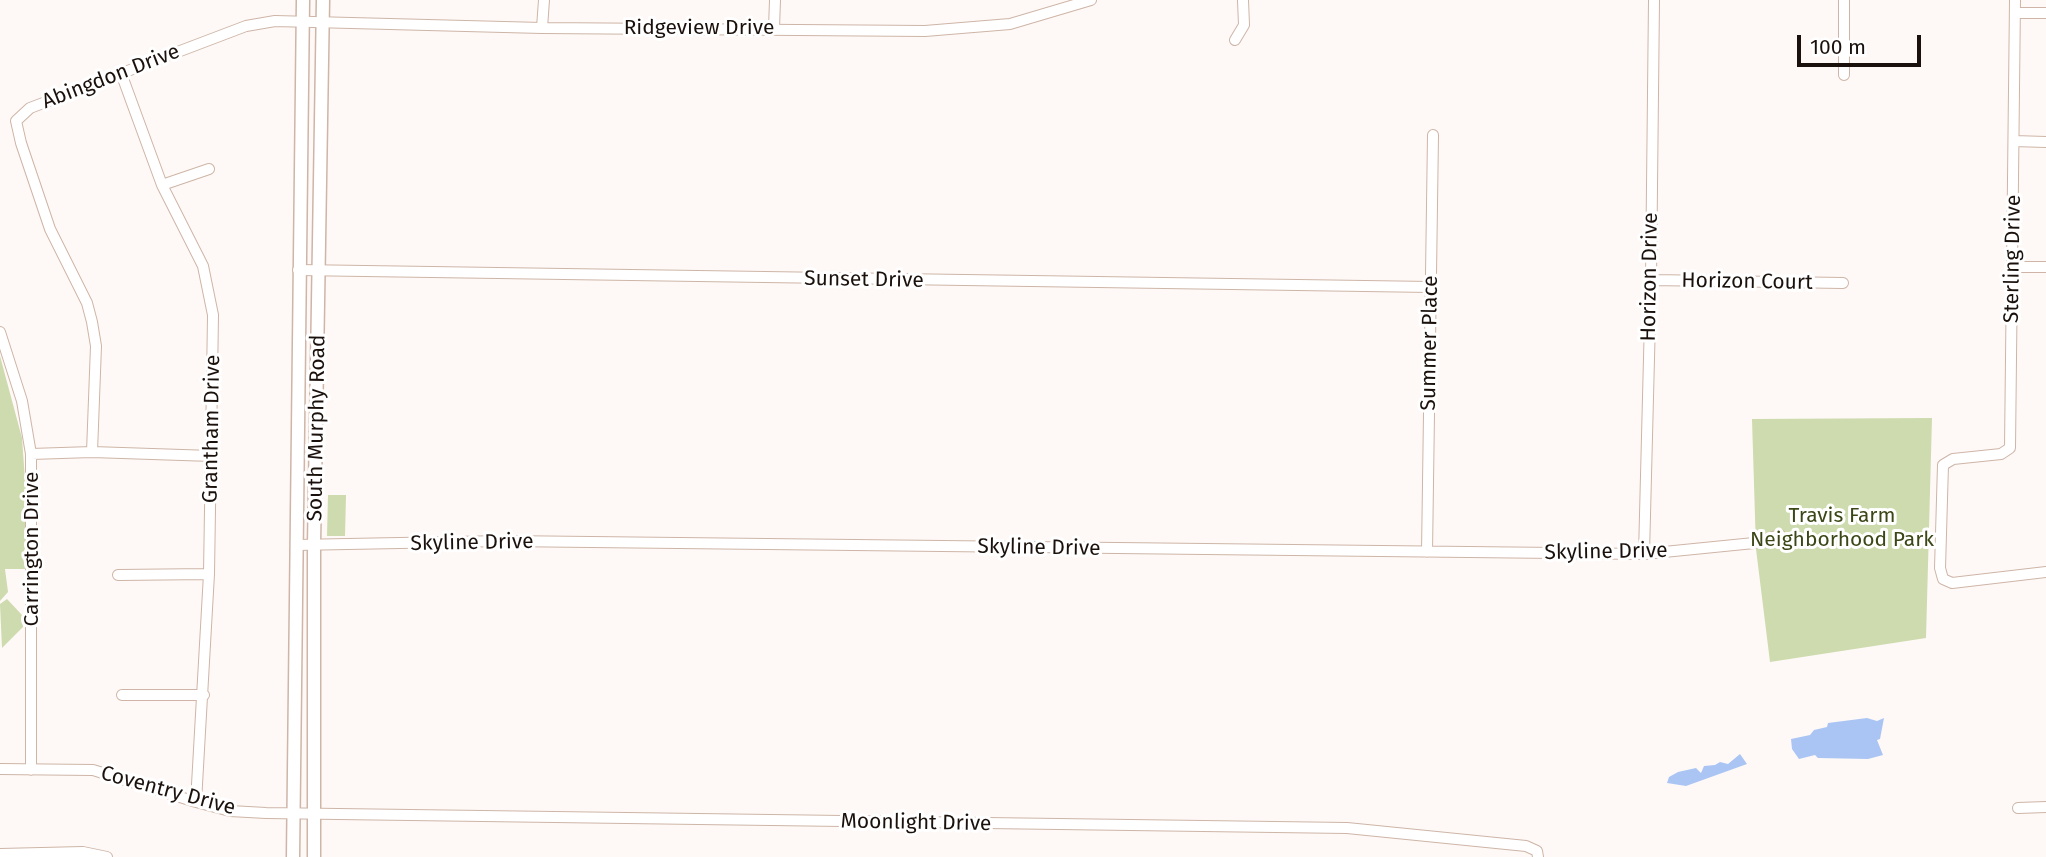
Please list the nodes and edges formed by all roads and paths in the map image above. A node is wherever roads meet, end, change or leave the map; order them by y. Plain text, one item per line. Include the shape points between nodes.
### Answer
1 (303, 0) edge
2 (323, 0) edge
3 (544, 0) edge
4 (775, 0) edge
5 (1091, 0) edge
6 (1243, 0) edge
7 (1654, 0) edge
8 (1844, 0) edge
9 (2015, 0) edge
10 (2015, 13) junction
11 (2046, 13) edge
12 (303, 22) junction
13 (323, 22) junction
14 (542, 28) junction
15 (775, 28) junction
16 (1235, 40) dead end
17 (121, 73) junction
18 (1844, 75) dead end
19 (1433, 135) dead end
20 (2014, 141) junction
21 (2046, 142) edge
22 (209, 169) dead end
23 (162, 186) junction
24 (2013, 267) junction
25 (2046, 267) edge
26 (298, 270) junction
27 (320, 271) junction
28 (1651, 280) junction
29 (1843, 283) dead end
30 (1431, 287) junction
31 (0, 332) edge
32 (92, 452) junction
33 (31, 454) junction
34 (212, 456) junction
35 (1780, 535) dead end
36 (296, 545) junction
37 (314, 545) junction
38 (1427, 552) junction
39 (1644, 554) junction
40 (2046, 572) edge
41 (209, 574) junction
42 (118, 575) dead end
43 (122, 695) dead end
44 (204, 695) junction
45 (0, 769) edge
46 (31, 770) junction
47 (197, 802) junction
48 (2046, 807) edge
49 (2018, 808) dead end
50 (294, 813) junction
51 (314, 815) junction
52 (0, 854) edge
53 (1537, 854) edge
54 (107, 857) edge
55 (293, 857) edge
56 (314, 857) edge

1 - 12 main road, South Murphy Road
2 - 13 main road, South Murphy Road
3 - 14 street
4 - 15 street
5 - 15 street, Ridgeview Drive via 980,28
6 - 16 street via 1244,25
7 - 28 street, Horizon Drive
8 - 18 street
9 - 10 street, Sterling Drive
10 - 11 street
10 - 20 street, Sterling Drive
12 - 13 street, Ridgeview Drive
12 - 17 street, Abingdon Drive via 246,26
12 - 26 main road, South Murphy Road
13 - 14 street, Ridgeview Drive
13 - 27 main road, South Murphy Road
14 - 15 street, Ridgeview Drive
17 - 23 street, Grantham Drive
17 - 32 street, Abingdon Drive via 30,108 16,121 50,229 88,303 96,346
19 - 30 street, Summer Place
20 - 21 street
20 - 24 street, Sterling Drive
22 - 23 street
23 - 34 street, Grantham Drive via 195,246 209,290 214,345
24 - 25 street
24 - 40 street, Sterling Drive via 2010,448 2001,454 1953,459 1943,466 1940,568 1943,579 1952,583
26 - 27 street, Sunset Drive
26 - 36 main road, South Murphy Road
27 - 30 street, Sunset Drive
27 - 37 main road, South Murphy Road
28 - 29 street, Horizon Court
28 - 39 street, Horizon Drive
30 - 38 street, Summer Place
31 - 33 street, Carrington Drive via 22,401
32 - 33 street
32 - 34 street
33 - 46 street, Carrington Drive
34 - 41 street, Grantham Drive
35 - 39 street, Skyline Drive
36 - 37 street, Skyline Drive
36 - 50 main road, South Murphy Road
37 - 38 street, Skyline Drive via 503,541
37 - 51 main road, South Murphy Road
38 - 39 street, Skyline Drive
41 - 42 street
41 - 44 street, Grantham Drive
43 - 44 street
44 - 47 street, Grantham Drive
45 - 46 street, Coventry Drive
46 - 47 street, Coventry Drive via 93,770
47 - 50 street, Coventry Drive via 230,811
48 - 49 street
50 - 51 street, Moonlight Drive
50 - 55 main road, South Murphy Road
51 - 53 street, Moonlight Drive via 1318,827 1526,846
51 - 56 main road, South Murphy Road
52 - 54 street via 83,852

